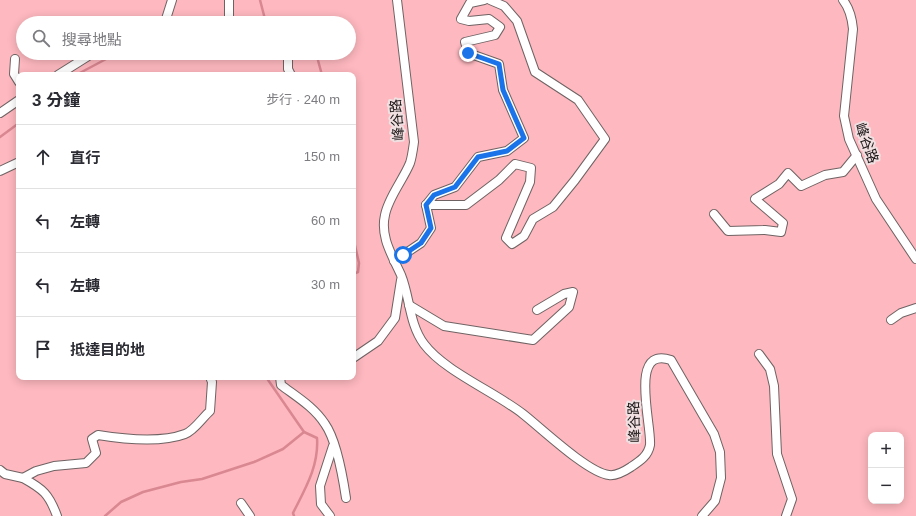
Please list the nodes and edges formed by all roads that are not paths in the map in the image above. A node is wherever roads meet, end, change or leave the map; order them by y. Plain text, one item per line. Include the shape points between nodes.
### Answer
1 (172, 0) edge
2 (230, 0) edge
3 (397, 0) edge
4 (484, 0) edge
5 (490, 0) edge
6 (843, 0) edge
7 (167, 16) edge
8 (229, 16) edge
9 (15, 59) dead end
10 (82, 60) edge
11 (288, 60) edge
12 (63, 72) edge
13 (290, 72) edge
14 (16, 77) edge
15 (16, 102) edge
16 (0, 113) edge
17 (857, 155) junction
18 (16, 163) edge
19 (0, 171) edge
20 (426, 205) junction
21 (714, 214) dead end
22 (916, 259) edge
23 (394, 261) junction
24 (402, 277) junction
25 (409, 305) junction
26 (916, 308) edge
27 (538, 310) dead end
28 (891, 320) dead end
29 (759, 354) dead end
30 (356, 356) edge
31 (211, 380) edge
32 (280, 380) edge
33 (334, 446) junction
34 (0, 470) edge
35 (23, 478) junction
36 (346, 498) dead end
37 (241, 503) dead end
38 (58, 516) edge
39 (250, 516) edge
40 (330, 516) edge
41 (702, 516) edge
42 (786, 516) edge

1 - 7 street
2 - 8 street
3 - 23 street, 峰谷路 via 414,142 410,162 385,214 383,232
4 - 20 street via 470,3 461,19 490,19 500,27 495,35 466,42 468,53 499,64 503,90 524,138 507,151 478,157 455,187 434,195
5 - 20 street via 504,6 517,21 535,72 578,100 605,139 553,207 533,219 524,236 512,244 506,238 530,182 531,168 515,164 499,180 466,205
6 - 17 street, 峰谷路 via 852,16 853,29 844,116 849,139
9 - 14 street
10 - 12 street
11 - 13 street
15 - 16 street
17 - 21 street via 843,172 801,186 788,173 779,184 755,199 783,223 781,232 728,231
17 - 22 street, 峰谷路 via 876,199
18 - 19 street
20 - 23 street via 431,228 421,243
23 - 24 street, 峰谷路
24 - 25 street, 峰谷路
24 - 30 street via 395,318 378,341
25 - 27 street via 444,326 533,340 569,307 574,292 564,294
25 - 41 street, 峰谷路 via 415,327 424,344 440,361 520,412 592,469 609,475 625,472 644,459 650,445 646,372 654,360 663,357 672,360 714,434 720,452 722,478 715,501
26 - 28 street via 900,313
29 - 42 street via 770,369 774,386 777,454 792,499
31 - 35 street via 210,411 186,434 130,440 98,435 92,439 96,453 86,463 54,466
32 - 33 street via 281,385 308,405 326,425
33 - 36 street
33 - 40 street via 320,486 321,504
34 - 35 street via 5,474
35 - 38 street via 42,488
37 - 39 street

